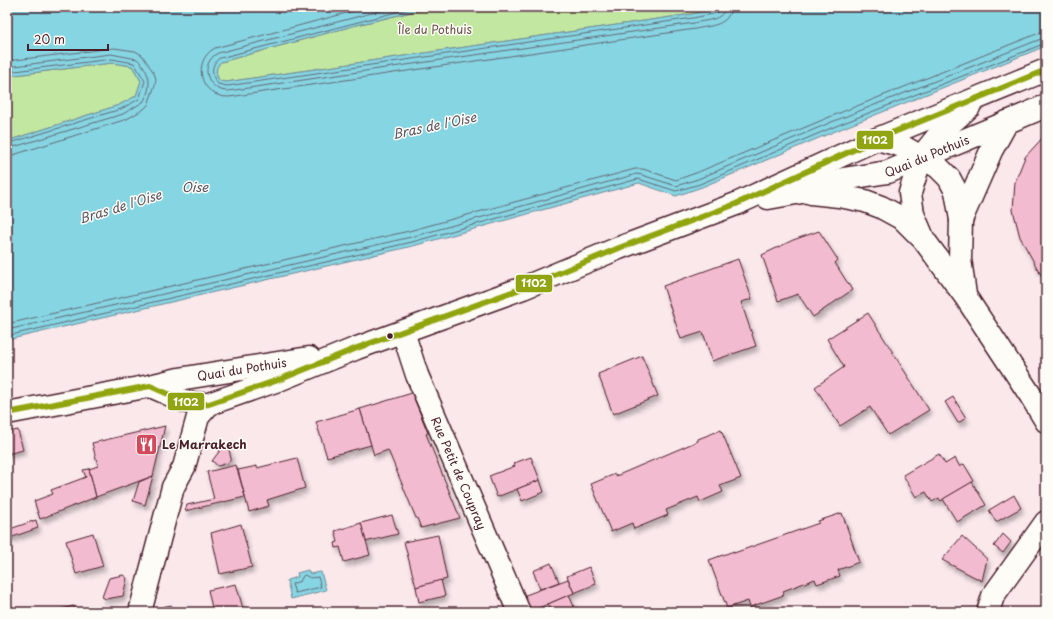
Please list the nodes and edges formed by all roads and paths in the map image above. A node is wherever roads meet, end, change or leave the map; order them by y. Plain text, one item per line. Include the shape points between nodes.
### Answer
1 (1046, 70) edge
2 (982, 96) junction
3 (1046, 106) edge
4 (1007, 122) junction
5 (877, 139) junction
6 (921, 157) junction
7 (802, 192) junction
8 (736, 204) junction
9 (961, 220) junction
10 (924, 240) junction
11 (965, 296) junction
12 (403, 332) junction
13 (357, 348) junction
14 (232, 371) junction
15 (179, 379) junction
16 (150, 386) junction
17 (198, 405) junction
18 (7, 413) edge
19 (1046, 422) edge
20 (1046, 522) edge
21 (140, 612) edge
22 (519, 612) edge
23 (988, 612) edge

1 - 2 main road, Quai du Pothuis
2 - 5 main road, Quai du Pothuis
2 - 6 main road via 942,131
3 - 4 main road, Quai du Pothuis
4 - 6 main road, Quai du Pothuis
4 - 9 main road via 991,151
5 - 6 main road via 902,146
5 - 8 main road, Quai du Pothuis
6 - 7 main road, Quai du Pothuis via 888,172 843,179
6 - 9 main road via 938,167 949,178 956,191
6 - 10 main road via 910,193 914,214
7 - 8 main road, Quai du Pothuis
7 - 10 main road, Quai du Pothuis via 839,196 881,207 903,219
8 - 12 main road, Quai du Pothuis via 619,248 516,291
9 - 11 main road via 960,259
10 - 11 main road
11 - 19 main road
12 - 13 main road, Quai du Pothuis
12 - 22 main road, Rue Petit de Coupray via 417,375
13 - 14 main road, Quai du Pothuis
13 - 17 main road, Quai du Pothuis via 281,379
14 - 15 main road, Quai du Pothuis
14 - 17 main road via 207,382
15 - 16 main road, Quai du Pothuis
15 - 17 main road via 188,384
16 - 17 main road
16 - 18 main road, Quai du Pothuis
17 - 21 main road via 182,423 171,464 172,487
20 - 23 main road via 992,596

